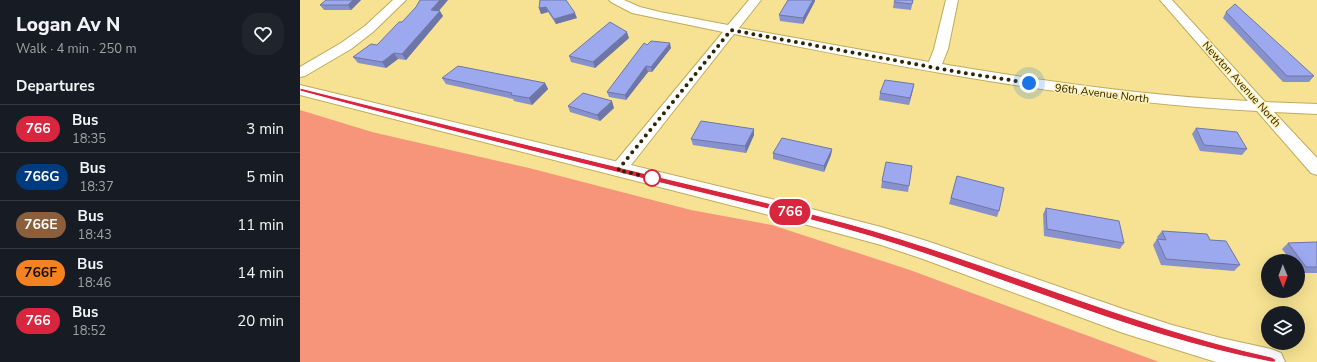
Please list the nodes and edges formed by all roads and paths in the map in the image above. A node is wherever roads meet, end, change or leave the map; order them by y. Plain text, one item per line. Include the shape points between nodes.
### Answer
1 (400, 0) edge
2 (616, 0) edge
3 (754, 0) edge
4 (952, 0) edge
5 (1166, 0) edge
6 (731, 30) junction
7 (934, 67) junction
8 (300, 73) edge
9 (300, 90) edge
10 (1262, 108) junction
11 (1317, 109) edge
12 (1317, 169) edge
13 (618, 170) junction
14 (1271, 362) edge

1 - 8 street via 346,46
2 - 6 street, 96th Avenue North via 636,10
3 - 6 street
4 - 7 street via 942,49
5 - 10 street, Newton Avenue North
6 - 7 street, 96th Avenue North
6 - 13 street
7 - 10 street, 96th Avenue North via 1058,88
9 - 13 street
10 - 11 street, 96th Avenue North
10 - 12 street, Newton Avenue North
13 - 14 street via 880,236 949,257 1116,318 1236,355

